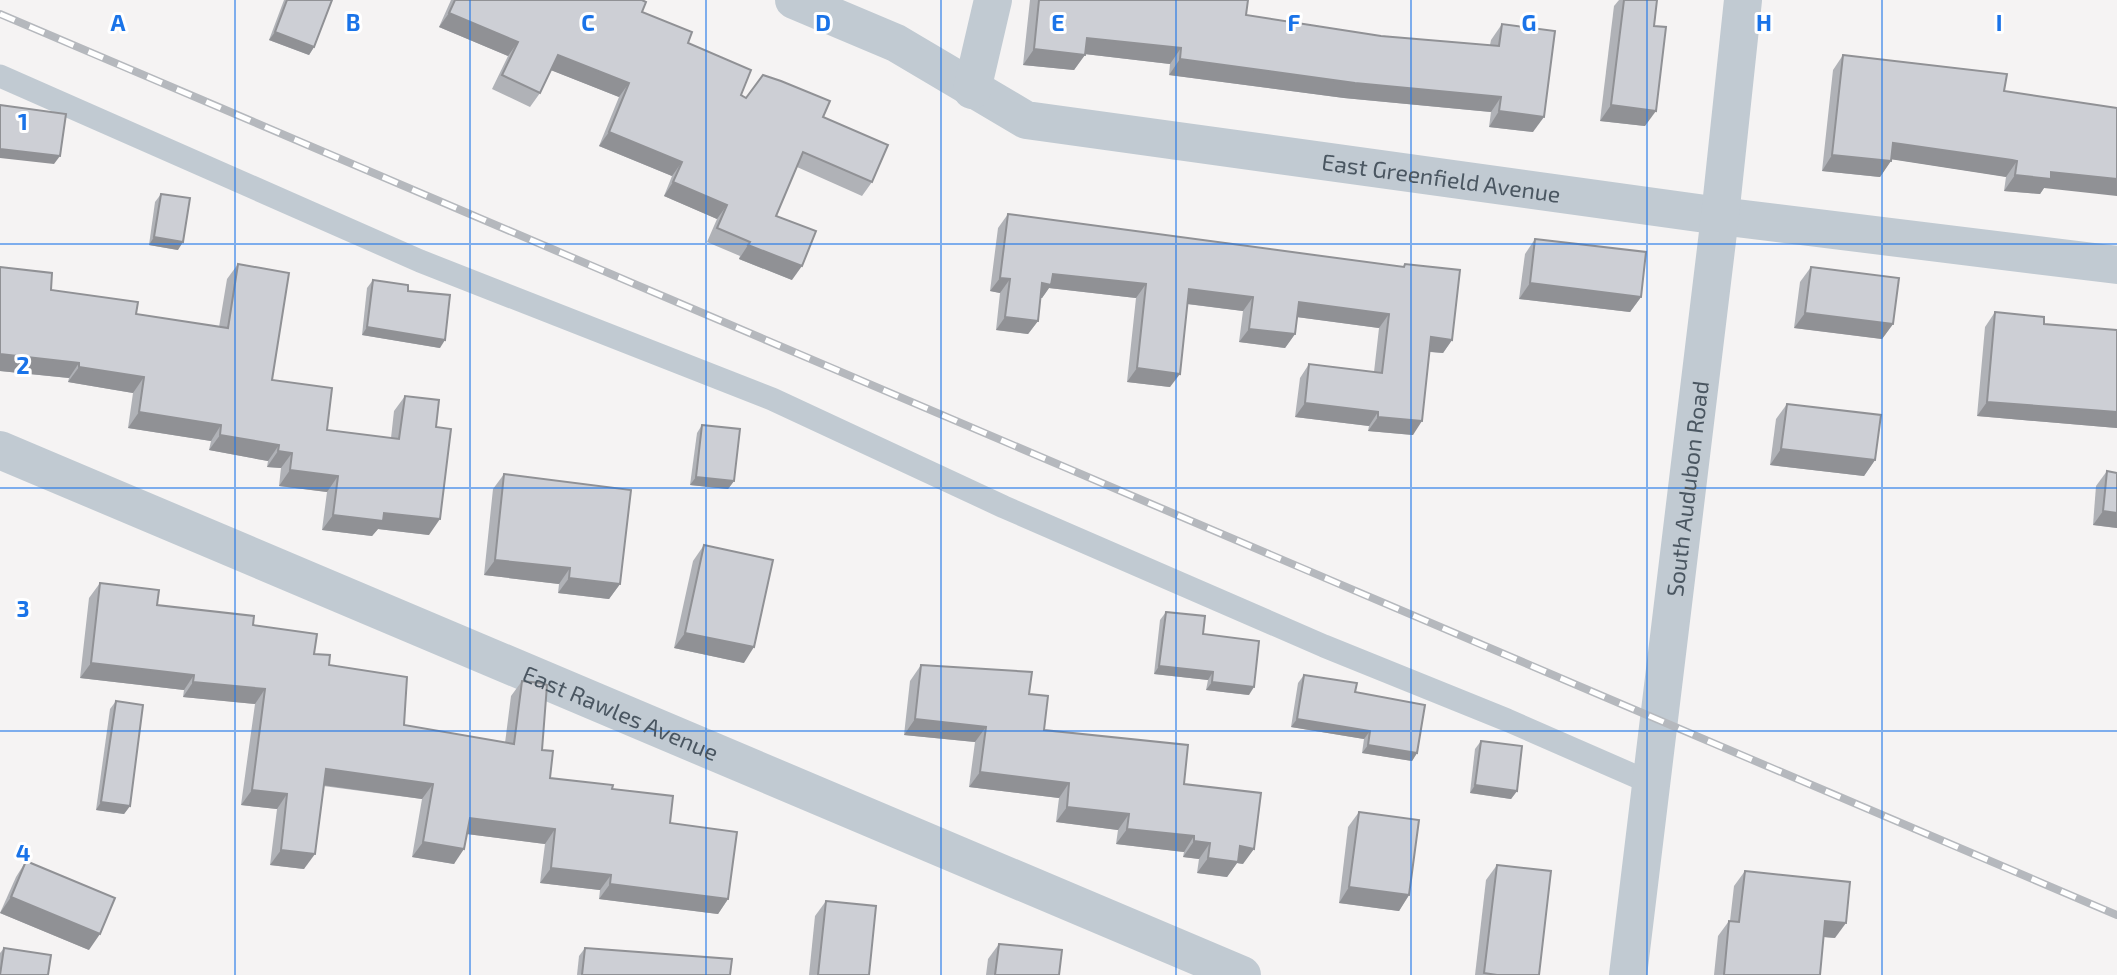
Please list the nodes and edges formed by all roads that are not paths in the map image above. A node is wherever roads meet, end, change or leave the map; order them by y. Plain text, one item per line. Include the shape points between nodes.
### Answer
1 (794, 0) edge
2 (993, 0) edge
3 (1742, 0) edge
4 (0, 76) edge
5 (972, 90) junction
6 (1720, 216) junction
7 (2117, 265) edge
8 (0, 450) edge
9 (1651, 783) junction
10 (1242, 975) edge
11 (1628, 975) edge

1 - 5 street, East Greenfield Avenue via 896,43
2 - 5 street
3 - 6 street, South Audubon Road
4 - 9 lane via 419,261 772,399 1004,507
5 - 6 street, East Greenfield Avenue via 1026,120
6 - 7 street, East Greenfield Avenue
6 - 9 street, South Audubon Road
8 - 10 street, East Rawles Avenue
9 - 11 street, South Audubon Road

